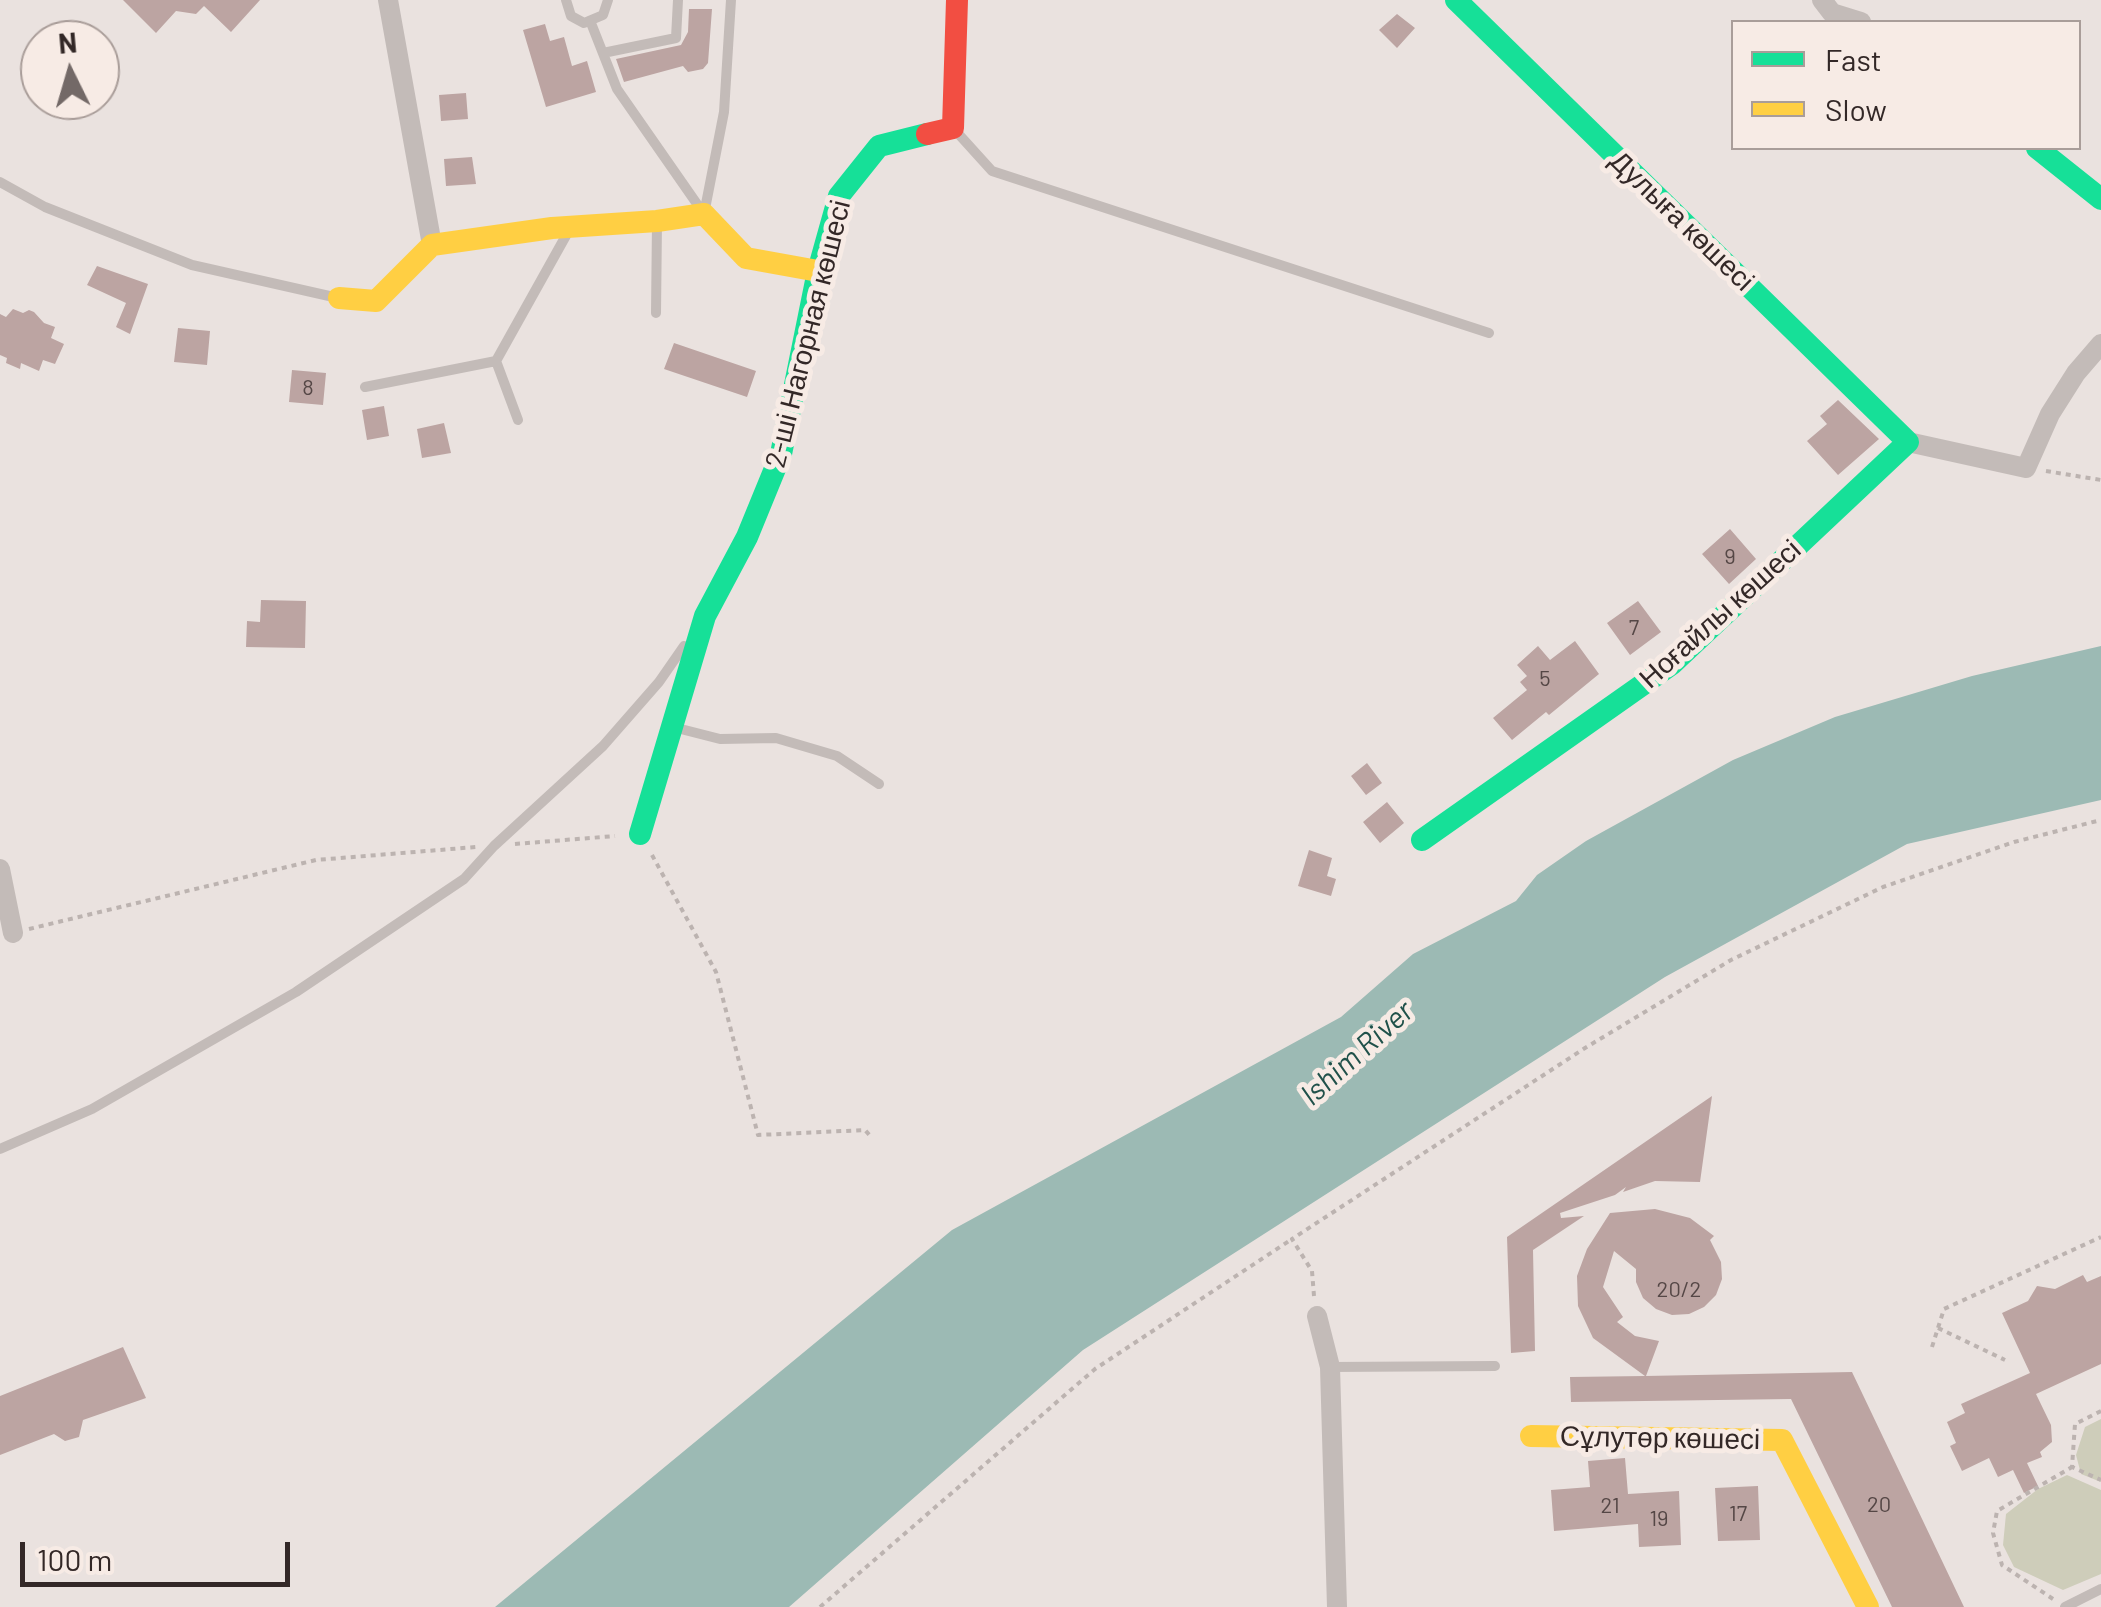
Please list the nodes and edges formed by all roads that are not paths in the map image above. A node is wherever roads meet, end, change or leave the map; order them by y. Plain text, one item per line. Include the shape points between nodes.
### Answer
1 (388, 0) edge
2 (566, 0) edge
3 (608, 0) edge
4 (678, 0) edge
5 (732, 0) edge
6 (957, 0) edge
7 (1456, 0) edge
8 (1822, 0) edge
9 (1855, 20) edge
10 (591, 22) junction
11 (603, 54) junction
12 (953, 128) junction
13 (2040, 150) edge
14 (0, 182) edge
15 (2101, 199) edge
16 (704, 214) junction
17 (657, 222) junction
18 (571, 226) junction
19 (432, 245) junction
20 (818, 271) junction
21 (339, 298) joint
22 (656, 312) dead end
23 (1488, 333) dead end
24 (2101, 344) edge
25 (496, 361) junction
26 (365, 387) dead end
27 (518, 420) dead end
28 (1908, 442) junction
29 (705, 616) junction
30 (672, 727) junction
31 (879, 784) dead end
32 (640, 834) road end
33 (1422, 840) dead end
34 (0, 869) edge
35 (12, 932) road end
36 (0, 1149) edge
37 (1316, 1316) road end
38 (1494, 1366) dead end
39 (1330, 1367) junction
40 (1531, 1436) dead end
41 (2101, 1589) edge
42 (1338, 1607) edge
43 (1868, 1607) edge
44 (2065, 1607) edge

1 - 19 street
2 - 10 lane via 572,16
3 - 10 lane via 603,16
4 - 11 lane via 676,38
5 - 16 lane via 724,112
6 - 12 street
7 - 28 street, Дулыға көшесі
8 - 9 street via 1832,13
10 - 11 lane
11 - 16 lane via 617,89
12 - 20 street, 2-ші Нагорная көшесі via 878,146 839,196
12 - 23 lane via 992,171
13 - 15 street
14 - 21 lane via 192,265
16 - 17 street
16 - 20 street via 746,258
17 - 18 street
17 - 22 lane
18 - 19 street
18 - 25 lane
19 - 21 street via 376,301
20 - 29 street, 2-ші Нагорная көшесі via 781,454 748,537
24 - 28 street via 2050,414 2026,468
25 - 26 lane
25 - 27 lane
28 - 33 street, Ноғайлы көшесі via 1672,664
29 - 30 street, 2-ші Нагорная көшесі
29 - 36 lane via 660,682 603,746 464,878 296,992 92,1109
30 - 31 lane via 720,738 776,738 837,756
30 - 32 street, 2-ші Нагорная көшесі
34 - 35 street
37 - 39 street
38 - 39 lane
39 - 42 street
40 - 43 street, Сұлутөр көшесі via 1782,1440
41 - 44 lane

